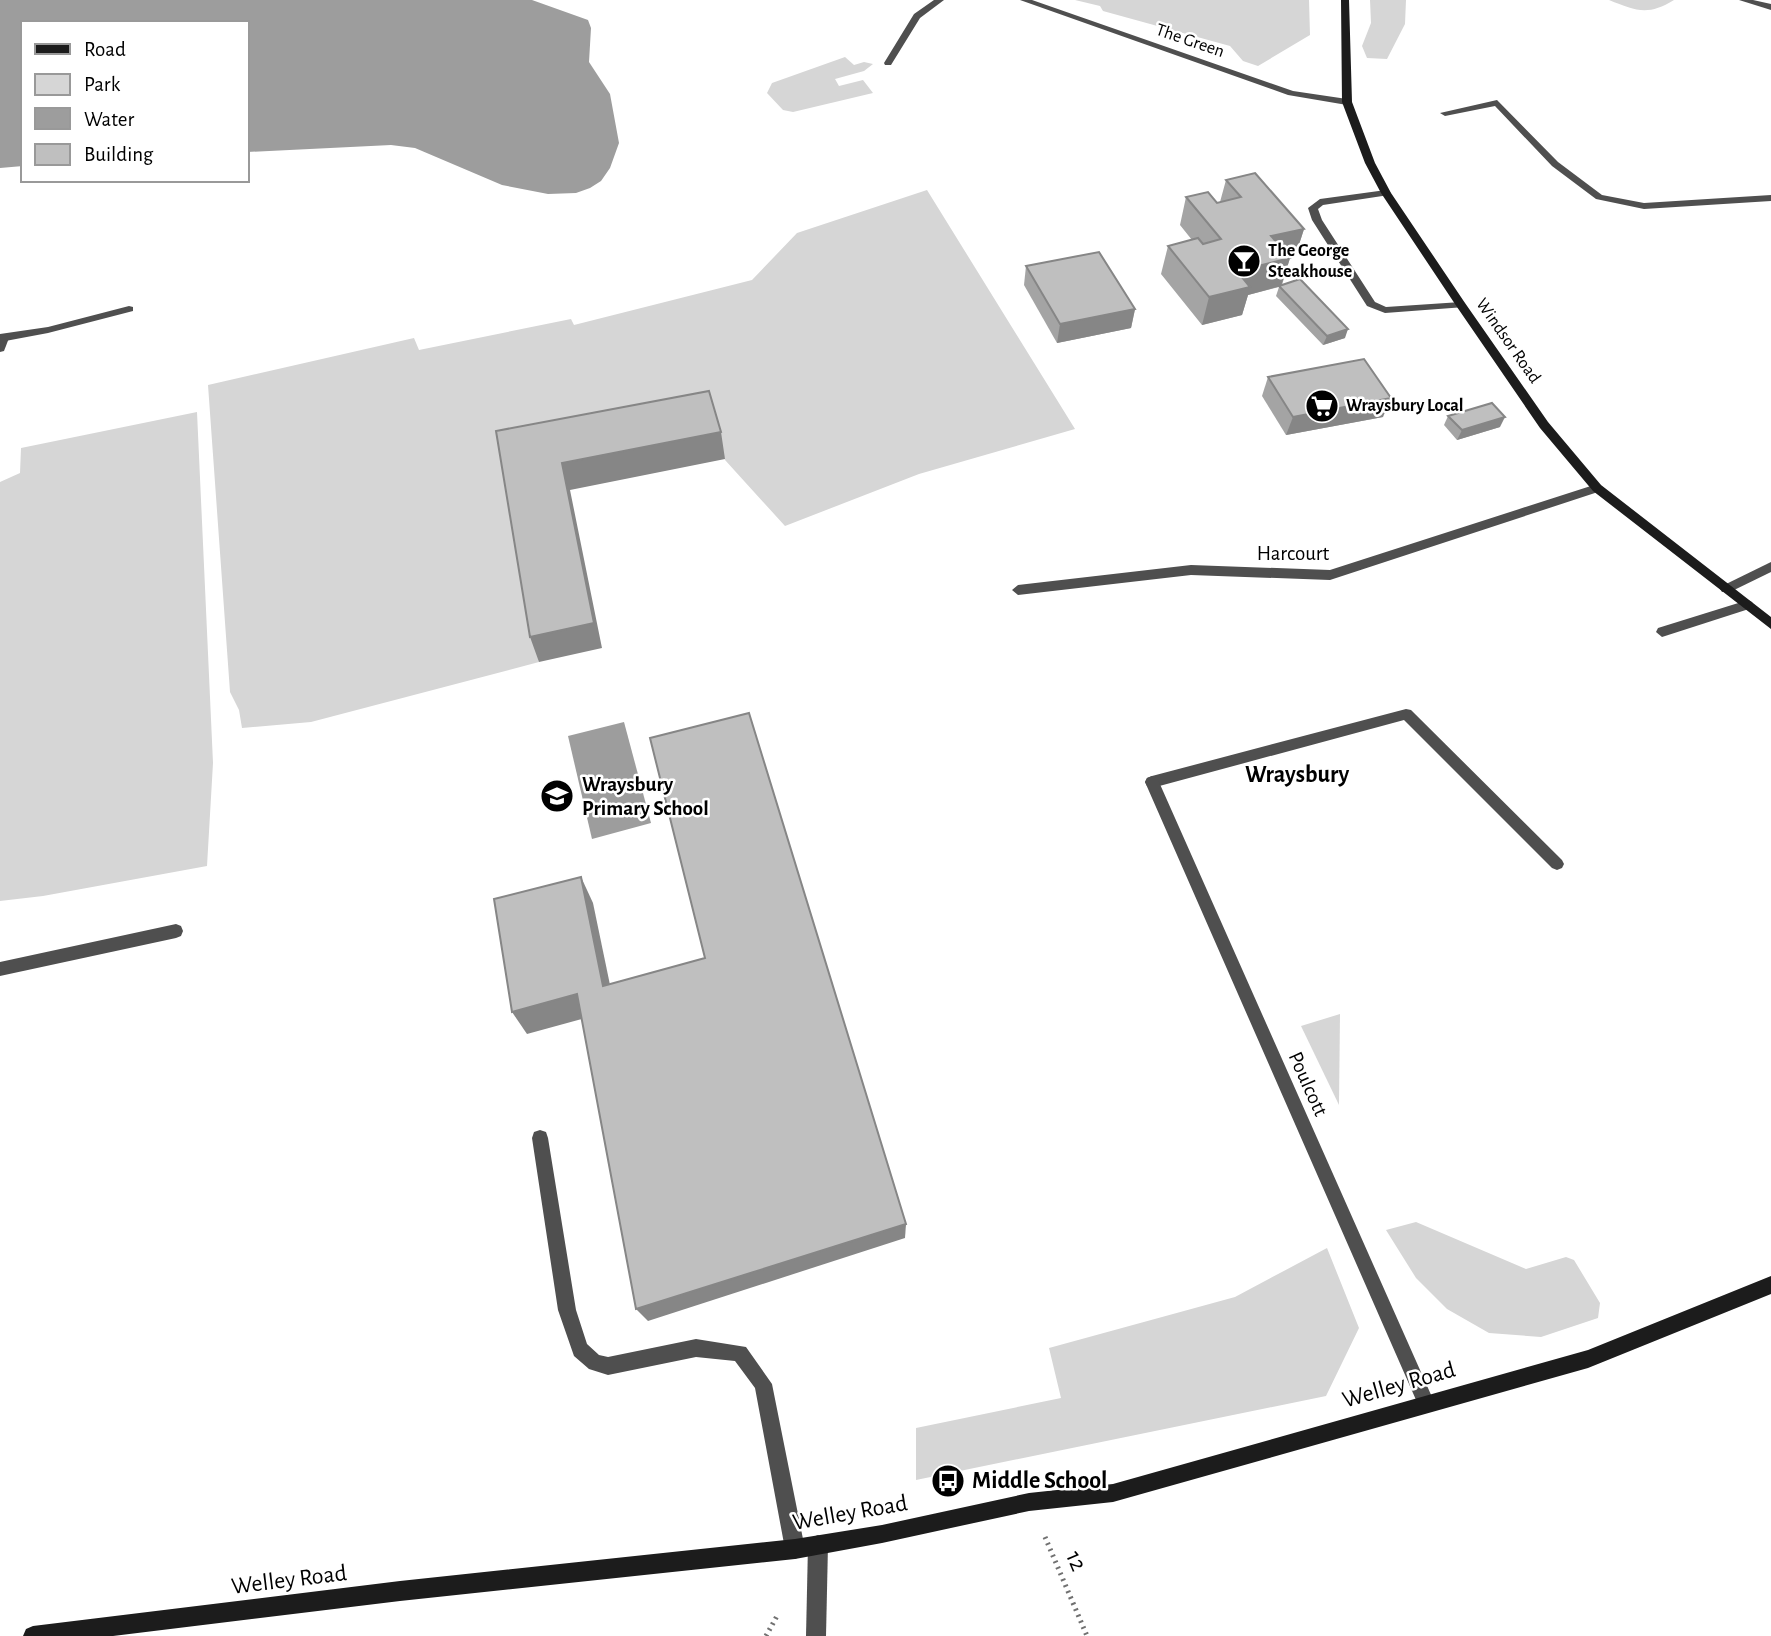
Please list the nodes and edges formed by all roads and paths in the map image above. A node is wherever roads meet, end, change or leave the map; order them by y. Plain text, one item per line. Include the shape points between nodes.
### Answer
1 (940, 0) edge
2 (1024, 0) edge
3 (1345, 0) edge
4 (1743, 0) edge
5 (1770, 7) edge
6 (888, 63) dead end
7 (1347, 102) junction
8 (1445, 113) dead end
9 (1386, 193) junction
10 (1771, 198) edge
11 (1461, 304) junction
12 (129, 310) dead end
13 (1, 341) edge
14 (1597, 488) junction
15 (1771, 566) edge
16 (1726, 589) junction
17 (1018, 590) dead end
18 (1748, 605) junction
19 (1771, 624) edge
20 (1661, 632) dead end
21 (1557, 864) dead end
22 (176, 931) dead end
23 (0, 969) edge
24 (540, 1138) dead end
25 (1771, 1285) edge
26 (1426, 1403) junction
27 (1029, 1502) junction
28 (818, 1545) junction
29 (795, 1549) junction
30 (33, 1636) edge
31 (816, 1636) edge
32 (1087, 1636) edge

1 - 6 street via 918,16
2 - 7 street, The Green via 1291,93
3 - 7 main road, Windsor Road
4 - 5 street
7 - 9 main road, Windsor Road
8 - 10 street via 1497,103 1555,164 1599,197 1644,206
9 - 11 main road, Windsor Road
9 - 11 street via 1320,202 1313,208 1371,304 1385,310
11 - 14 main road, Windsor Road via 1545,425
12 - 13 street
14 - 16 main road, Windsor Road
14 - 17 street, Harcourt via 1330,575 1191,570
15 - 16 street
16 - 18 main road, Windsor Road
18 - 19 main road, Windsor Road
18 - 20 street
21 - 26 street, Poulcott via 1406,714 1152,782
22 - 23 street
24 - 29 street via 567,1310 580,1350 595,1363 608,1366 696,1348 740,1353 762,1384
25 - 26 main road, Welley Road via 1588,1359
26 - 27 main road, Welley Road via 1112,1493
27 - 28 main road, Welley Road
27 - 32 path, 12
28 - 29 main road, Welley Road
28 - 31 street
29 - 30 main road, Welley Road

